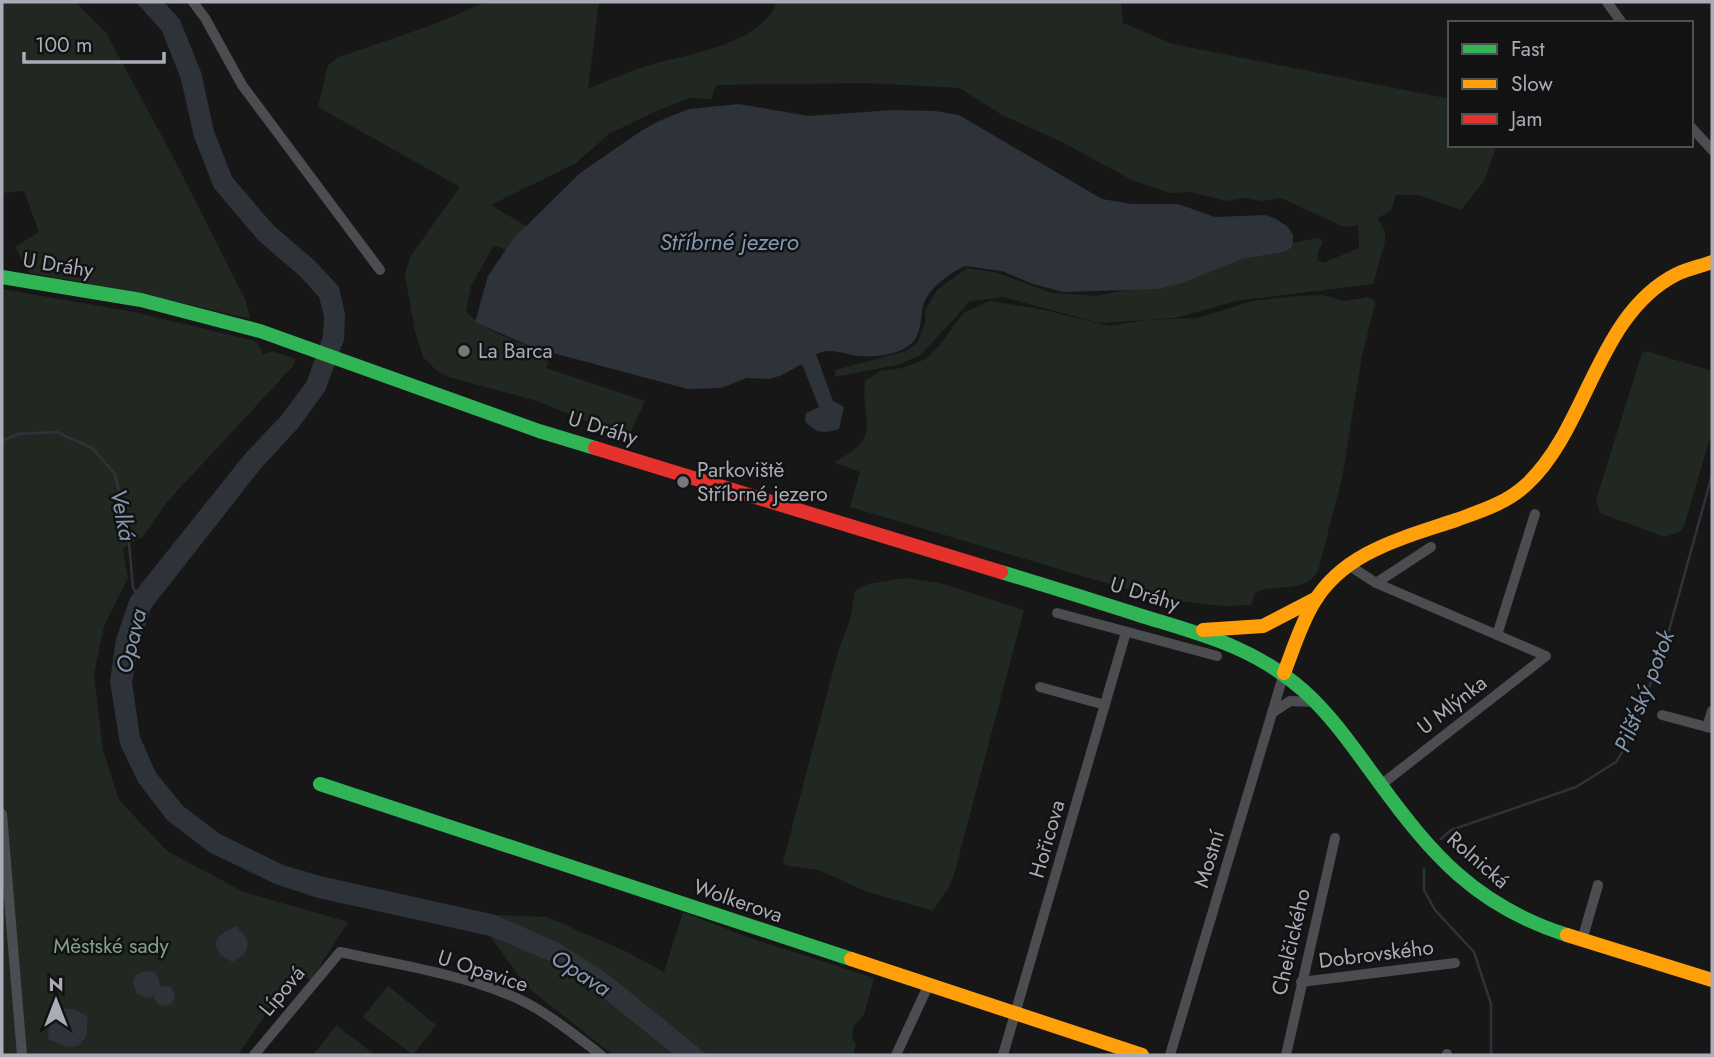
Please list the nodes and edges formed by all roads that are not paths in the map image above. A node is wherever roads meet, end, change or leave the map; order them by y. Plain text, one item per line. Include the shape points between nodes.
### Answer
1 (193, 2) edge
2 (1607, 2) edge
3 (1621, 21) edge
4 (1693, 129) edge
5 (1712, 150) edge
6 (1712, 262) edge
7 (380, 270) dead end
8 (2, 277) edge
9 (1535, 514) dead end
10 (1431, 547) dead end
11 (1347, 564) junction
12 (1376, 583) junction
13 (1317, 598) junction
14 (1057, 613) dead end
15 (1190, 630) junction
16 (1126, 632) junction
17 (1497, 635) junction
18 (1217, 656) dead end
19 (1284, 673) junction
20 (1040, 687) dead end
21 (1316, 702) junction
22 (1105, 705) junction
23 (1712, 711) edge
24 (1272, 713) junction
25 (1662, 715) dead end
26 (1710, 727) edge
27 (320, 784) dead end
28 (1382, 784) junction
29 (2, 814) edge
30 (1335, 838) dead end
31 (1598, 885) dead end
32 (1582, 940) junction
33 (340, 952) joint
34 (1455, 963) dead end
35 (1712, 980) edge
36 (1301, 982) junction
37 (928, 986) junction
38 (1016, 1014) junction
39 (22, 1055) edge
40 (254, 1055) edge
41 (601, 1055) edge
42 (896, 1055) edge
43 (1003, 1055) edge
44 (1142, 1055) edge
45 (1170, 1055) edge
46 (1286, 1055) edge

1 - 7 street via 243,85
2 - 3 street
4 - 5 street
6 - 11 street, U Dráhy via 1655,288 1627,318 1557,447 1510,498 1365,552
8 - 15 street, U Dráhy via 141,300 266,333 539,431
9 - 17 street
10 - 12 street
11 - 12 street
11 - 13 street, U Dráhy
12 - 17 street
13 - 15 street, U Dráhy via 1252,629
13 - 19 street, U Dráhy
14 - 16 street
15 - 19 street, U Dráhy via 1244,650
16 - 18 street
16 - 22 street, Hořicova
17 - 28 street, U Mlýnka via 1546,656
19 - 21 street, Rolnická
19 - 24 street, Mostní
20 - 22 street
21 - 24 street via 1290,701
21 - 28 street, Rolnická
22 - 38 street, Hořicova
23 - 26 street
24 - 45 street, Mostní
25 - 26 street
27 - 37 street, Wolkerova
28 - 32 street, Rolnická via 1431,849 1478,893 1516,916
29 - 39 street
30 - 36 street, Chelčického
31 - 32 street
32 - 35 street, Rolnická
33 - 40 street, Lípová
33 - 41 street, U Opavice via 508,994 557,1020
34 - 36 street, Dobrovského
36 - 46 street, Chelčického
37 - 38 street, Wolkerova
37 - 42 street
38 - 43 street, Hořicova
38 - 44 street, Wolkerova

